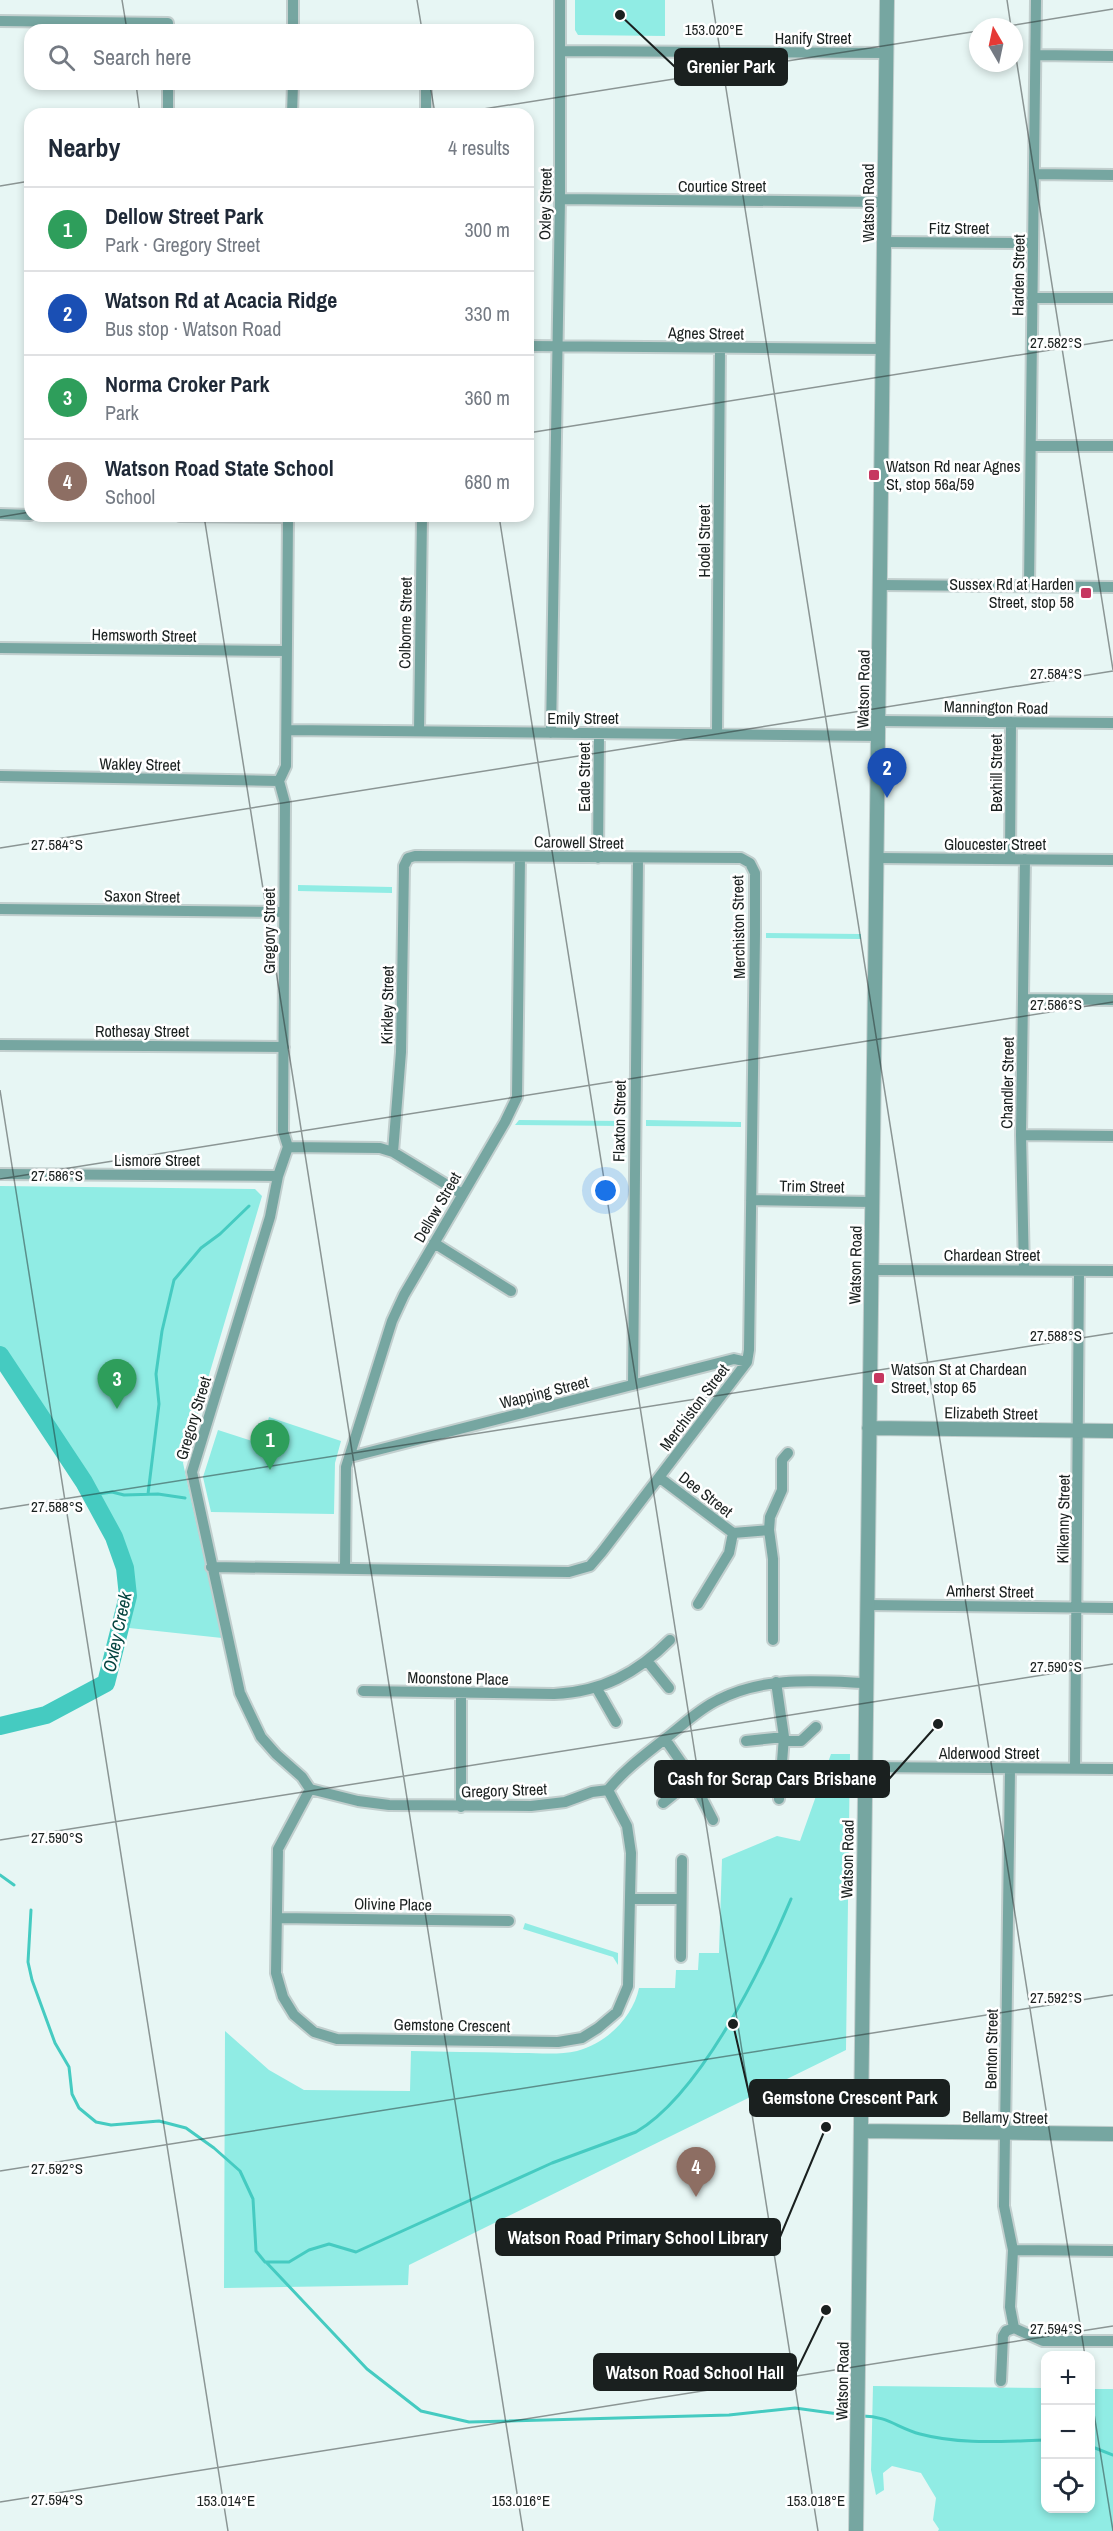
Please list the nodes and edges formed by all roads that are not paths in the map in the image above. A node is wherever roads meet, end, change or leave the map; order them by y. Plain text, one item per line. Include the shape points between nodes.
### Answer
1 (293, 0) edge
2 (560, 0) edge
3 (887, 0) edge
4 (1036, 0) edge
5 (0, 21) edge
6 (168, 24) edge
7 (293, 24) edge
8 (560, 51) junction
9 (886, 53) junction
10 (1036, 56) junction
11 (1113, 56) edge
12 (168, 90) edge
13 (293, 90) edge
14 (426, 90) edge
15 (168, 108) edge
16 (292, 108) edge
17 (426, 108) edge
18 (1035, 174) junction
19 (1113, 175) edge
20 (560, 199) junction
21 (885, 202) junction
22 (884, 242) junction
23 (1033, 243) junction
24 (1032, 298) junction
25 (1113, 298) edge
26 (534, 345) edge
27 (557, 346) junction
28 (720, 349) junction
29 (883, 349) junction
30 (1031, 446) junction
31 (1113, 446) edge
32 (0, 514) edge
33 (24, 515) edge
34 (288, 522) edge
35 (422, 522) edge
36 (881, 585) junction
37 (1029, 586) junction
38 (1113, 586) edge
39 (0, 648) edge
40 (287, 651) junction
41 (879, 721) junction
42 (1011, 722) junction
43 (1113, 723) edge
44 (287, 730) junction
45 (419, 731) junction
46 (551, 733) junction
47 (599, 733) junction
48 (717, 734) junction
49 (879, 736) junction
50 (0, 777) edge
51 (279, 781) junction
52 (520, 857) junction
53 (408, 858) joint
54 (598, 858) junction
55 (638, 858) junction
56 (877, 858) junction
57 (1010, 859) junction
58 (1025, 859) junction
59 (1113, 860) edge
60 (750, 862) joint
61 (0, 909) edge
62 (284, 912) junction
63 (1024, 999) junction
64 (1113, 1000) edge
65 (0, 1045) edge
66 (284, 1047) junction
67 (1021, 1135) junction
68 (1113, 1136) edge
69 (288, 1148) junction
70 (393, 1152) junction
71 (0, 1174) edge
72 (278, 1176) junction
73 (462, 1194) junction
74 (751, 1200) junction
75 (872, 1202) junction
76 (434, 1244) junction
77 (872, 1270) junction
78 (1024, 1270) junction
79 (1079, 1271) junction
80 (1113, 1271) edge
81 (511, 1291) dead end
82 (747, 1362) junction
83 (633, 1385) junction
84 (869, 1428) junction
85 (1079, 1431) junction
86 (1113, 1431) edge
87 (788, 1453) dead end
88 (350, 1457) junction
89 (660, 1478) junction
90 (769, 1530) junction
91 (733, 1533) junction
92 (212, 1568) junction
93 (345, 1568) junction
94 (698, 1604) dead end
95 (867, 1605) junction
96 (1077, 1607) junction
97 (1113, 1608) edge
98 (670, 1640) dead end
99 (773, 1640) dead end
100 (648, 1662) junction
101 (776, 1682) junction
102 (866, 1683) junction
103 (596, 1687) junction
104 (669, 1688) dead end
105 (363, 1691) dead end
106 (461, 1693) junction
107 (616, 1722) dead end
108 (816, 1727) dead end
109 (665, 1739) junction
110 (784, 1739) junction
111 (746, 1741) dead end
112 (865, 1767) junction
113 (1010, 1768) junction
114 (1075, 1769) junction
115 (1113, 1769) edge
116 (693, 1779) junction
117 (310, 1789) junction
118 (608, 1790) junction
119 (779, 1799) dead end
120 (663, 1803) dead end
121 (461, 1806) junction
122 (713, 1820) dead end
123 (682, 1860) dead end
124 (631, 1899) junction
125 (681, 1899) junction
126 (277, 1918) junction
127 (509, 1920) dead end
128 (681, 1957) dead end
129 (861, 2132) junction
130 (1005, 2133) junction
131 (1113, 2134) edge
132 (1013, 2250) junction
133 (1113, 2251) edge
134 (1014, 2328) junction
135 (1113, 2341) edge
136 (1001, 2381) dead end
137 (856, 2531) edge

1 - 7 street
2 - 8 street, Oxley Street
3 - 9 street, Watson Road
4 - 10 street, Harden Street
5 - 6 street
8 - 9 street, Hanify Street
8 - 20 street, Oxley Street
9 - 21 street, Watson Road
10 - 11 street
10 - 18 street, Harden Street
12 - 15 street
13 - 16 street
14 - 17 street
18 - 19 street
18 - 23 street, Harden Street
20 - 21 street, Courtice Street
20 - 27 street, Oxley Street
21 - 22 street, Watson Road
22 - 23 street, Fitz Street
22 - 29 street, Watson Road
23 - 24 street, Harden Street
24 - 25 street
24 - 30 street, Harden Street
26 - 27 street, Agnes Street
27 - 28 street, Agnes Street
27 - 46 street, Oxley Street
28 - 29 street, Agnes Street
28 - 48 street, Hodel Street
29 - 36 street, Watson Road
30 - 31 street
30 - 37 street, Harden Street
32 - 33 street
34 - 40 street, Gregory Street
35 - 45 street, Colborne Street
36 - 37 street
36 - 41 street, Watson Road
37 - 38 street
39 - 40 street, Hemsworth Street
40 - 44 street, Gregory Street
41 - 42 street, Mannington Road
41 - 49 street, Watson Road
42 - 43 street, Mannington Road
42 - 57 street, Bexhill Street
44 - 45 street, Emily Street
44 - 51 street, Gregory Street via 286,766
45 - 46 street, Emily Street
46 - 47 street, Emily Street
47 - 48 street, Emily Street
47 - 54 street, Eade Street
48 - 49 street, Emily Street
49 - 56 street, Watson Road
50 - 51 street, Wakley Street
51 - 62 street, Gregory Street via 285,803
52 - 53 street, Carowell Street
52 - 54 street, Carowell Street
52 - 73 street, Dellow Street via 517,1097
53 - 70 street, Kirkley Street via 404,866 401,1052
54 - 55 street, Carowell Street
55 - 60 street, Carowell Street via 741,858
55 - 83 street, Flaxton Street
56 - 57 street, Gloucester Street
56 - 75 street, Watson Road
57 - 58 street, Gloucester Street
58 - 59 street, Gloucester Street
58 - 63 street, Chandler Street
60 - 74 street, Merchiston Street via 755,873
61 - 62 street, Saxon Street
62 - 66 street, Gregory Street
63 - 64 street
63 - 67 street, Chandler Street
65 - 66 street, Rothesay Street
66 - 69 street, Gregory Street via 283,1131
67 - 68 street
67 - 78 street, Chandler Street
69 - 70 street via 380,1148
69 - 72 street, Gregory Street
70 - 73 street
71 - 72 street, Lismore Street
72 - 92 street, Gregory Street via 270,1217 192,1472
73 - 76 street, Dellow Street
74 - 75 street, Trim Street
74 - 82 street, Merchiston Street
75 - 77 street, Watson Road
76 - 81 street
76 - 88 street, Dellow Street via 392,1321
77 - 78 street, Chardean Street
77 - 84 street, Watson Road
78 - 79 street, Chardean Street
79 - 80 street, Chardean Street
79 - 85 street, Kilkenny Street
82 - 83 street, Wapping Street via 734,1359
82 - 89 street, Merchiston Street
83 - 88 street, Wapping Street
84 - 85 street, Elizabeth Street
84 - 95 street, Watson Road
85 - 86 street, Elizabeth Street
85 - 96 street, Kilkenny Street
87 - 90 street via 782,1460 782,1490 770,1517
88 - 93 street, Dellow Street via 346,1467
89 - 91 street, Dee Street
89 - 93 street, Merchiston Street via 590,1566 569,1572
90 - 91 street
90 - 99 street
91 - 94 street via 729,1553
92 - 93 street, Merchiston Street
92 - 117 street, Gregory Street via 240,1692 249,1714 261,1737
95 - 96 street, Amherst Street
95 - 102 street, Watson Road
96 - 97 street, Amherst Street
96 - 114 street, Kilkenny Street
98 - 100 street, Moonstone Place
100 - 103 street, Moonstone Place
100 - 104 street
101 - 102 street
101 - 109 street via 717,1700
101 - 110 street
102 - 112 street, Watson Road
103 - 106 street, Moonstone Place via 554,1694
103 - 107 street
105 - 106 street, Moonstone Place
106 - 121 street
108 - 110 street via 801,1741
109 - 116 street
109 - 118 street via 621,1774
110 - 111 street
110 - 119 street
112 - 113 street, Alderwood Street
112 - 129 street, Watson Road
113 - 114 street, Alderwood Street
113 - 130 street, Benton Street
114 - 115 street, Alderwood Street
116 - 120 street
116 - 122 street
117 - 121 street, Gregory Street via 389,1805
117 - 126 street, Gemstone Crescent via 278,1849
118 - 121 street, Gregory Street via 565,1802 531,1806
118 - 124 street, Gemstone Crescent via 627,1826
123 - 125 street
124 - 125 street
124 - 126 street, Gemstone Crescent via 628,1986 617,2012 582,2038 558,2042 336,2039 314,2032 294,2015 283,1997 276,1973
125 - 128 street
126 - 127 street, Olivine Place
129 - 130 street, Bellamy Street
129 - 137 street, Watson Road
130 - 131 street, Bellamy Street
130 - 132 street, Benton Street via 1004,2206
132 - 133 street
132 - 134 street, Benton Street via 1010,2307
134 - 135 street via 1043,2341
134 - 136 street via 1003,2336

